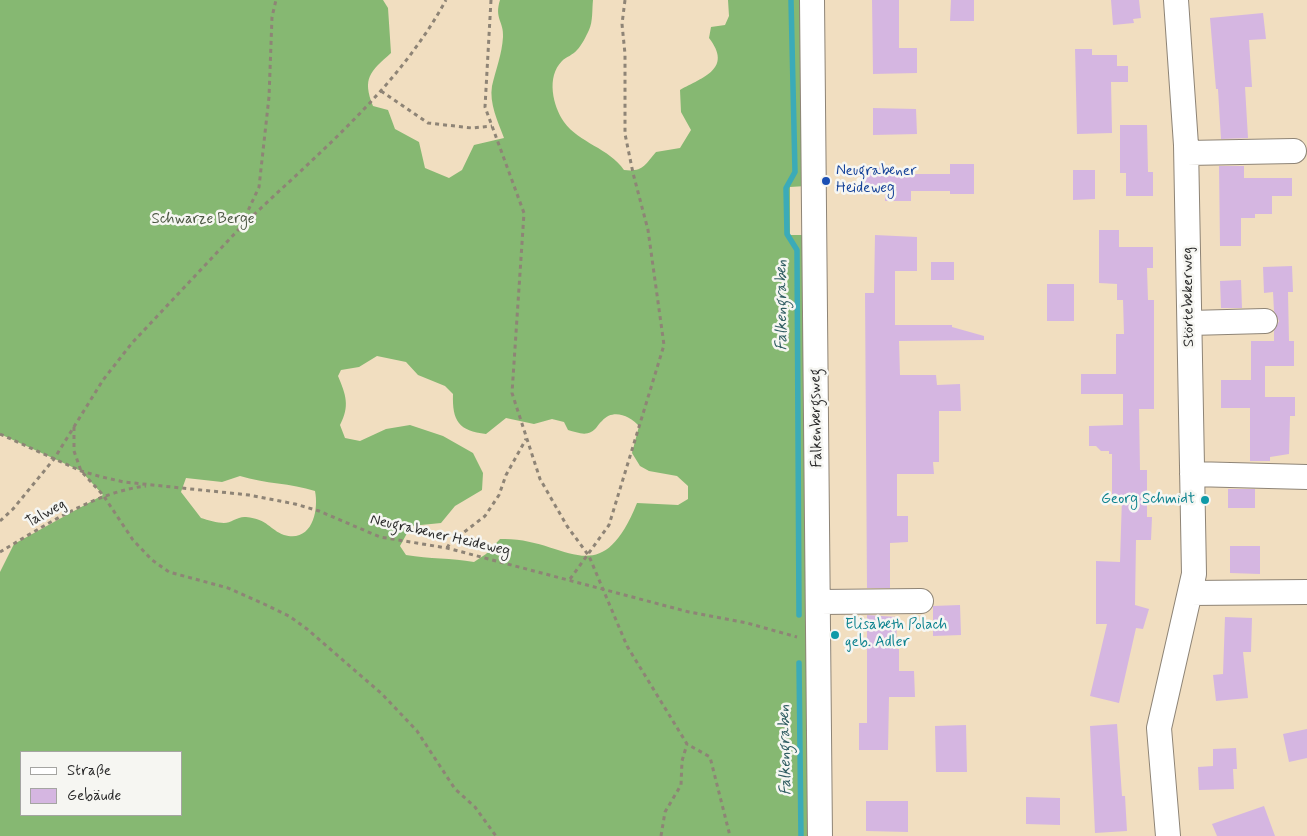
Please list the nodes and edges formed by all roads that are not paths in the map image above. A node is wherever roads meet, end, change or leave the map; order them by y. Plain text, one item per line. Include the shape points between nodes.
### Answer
1 (812, 0) edge
2 (1176, 0) edge
3 (1294, 151) dead end
4 (1186, 153) junction
5 (1265, 320) dead end
6 (1190, 323) junction
7 (1192, 474) junction
8 (1307, 477) edge
9 (1307, 592) edge
10 (1190, 593) junction
11 (921, 601) dead end
12 (820, 602) junction
13 (820, 836) edge
14 (1168, 836) edge

1 - 12 street, Falkenbergsweg
2 - 4 street, Störtebekerweg
3 - 4 street
4 - 6 street, Störtebekerweg
5 - 6 street
6 - 7 street, Störtebekerweg
7 - 8 street
7 - 10 street, Störtebekerweg via 1194,574
9 - 10 street
10 - 14 street, Störtebekerweg via 1159,728
11 - 12 street
12 - 13 street, Falkenbergsweg

